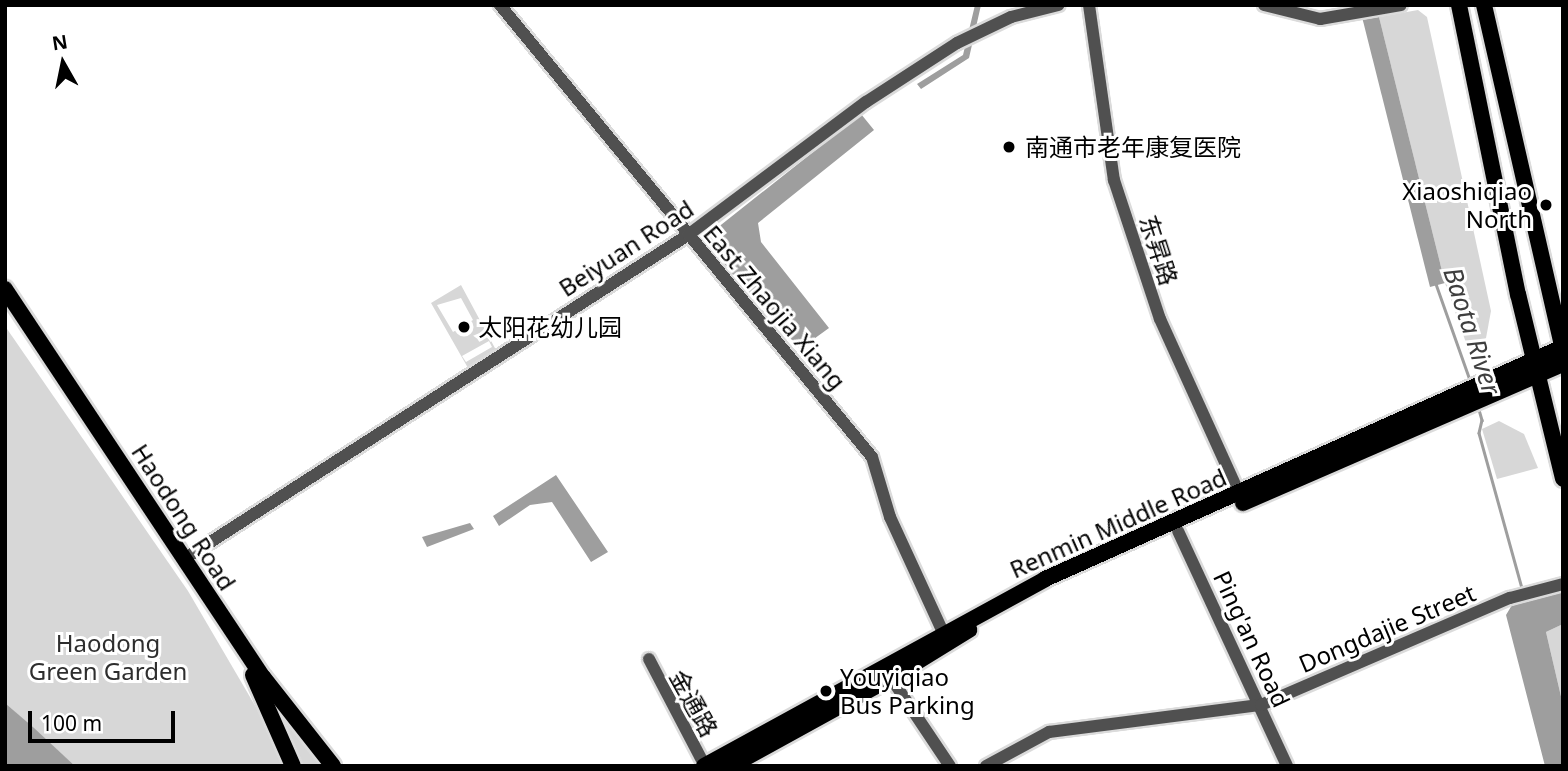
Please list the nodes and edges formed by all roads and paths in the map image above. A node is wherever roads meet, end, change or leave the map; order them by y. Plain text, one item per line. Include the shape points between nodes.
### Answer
1 (500, 5) edge
2 (1058, 5) edge
3 (1089, 5) edge
4 (1264, 5) edge
5 (1401, 5) edge
6 (1459, 5) edge
7 (1484, 5) edge
8 (688, 235) junction
9 (5, 289) edge
10 (5, 303) edge
11 (1563, 348) edge
12 (1563, 364) edge
13 (1535, 368) junction
14 (1462, 400) junction
15 (1563, 478) edge
16 (1239, 494) junction
17 (1178, 531) junction
18 (184, 559) junction
19 (1563, 584) edge
20 (943, 632) junction
21 (649, 659) dead end
22 (891, 678) junction
23 (1261, 705) junction
24 (293, 766) edge
25 (332, 766) edge
26 (704, 766) edge
27 (731, 766) edge
28 (950, 766) edge
29 (986, 766) edge
30 (1287, 766) edge

1 - 8 street, East Zhaojia Xiang
2 - 8 street, Beiyuan Road via 1011,17 964,39 866,102
3 - 16 street, 东昇路 via 1114,180 1160,319
4 - 5 street via 1320,19
6 - 13 main road
7 - 11 main road
8 - 18 street, Beiyuan Road
8 - 20 street, East Zhaojia Xiang via 872,457 890,517
9 - 18 main road, Haodong Road
10 - 24 main road, Haodong Road via 255,679
11 - 13 main road, Renmin Middle Road
12 - 13 main road, Renmin Middle Road
13 - 14 main road, Renmin Middle Road
13 - 15 main road
14 - 16 main road, Renmin Middle Road
14 - 17 main road, Renmin Middle Road
16 - 20 main road, Renmin Middle Road via 1045,579
17 - 22 main road, Renmin Middle Road via 964,632
17 - 23 street, Ping'an Road
18 - 25 main road, Haodong Road via 263,677
19 - 23 street, Dongdajie Street via 1510,598
20 - 26 main road, Renmin Middle Road
21 - 26 street, 金通路
22 - 27 main road, Renmin Middle Road
22 - 28 street
23 - 29 street, Dongdajie Street via 1049,732
23 - 30 street, Ping'an Road

